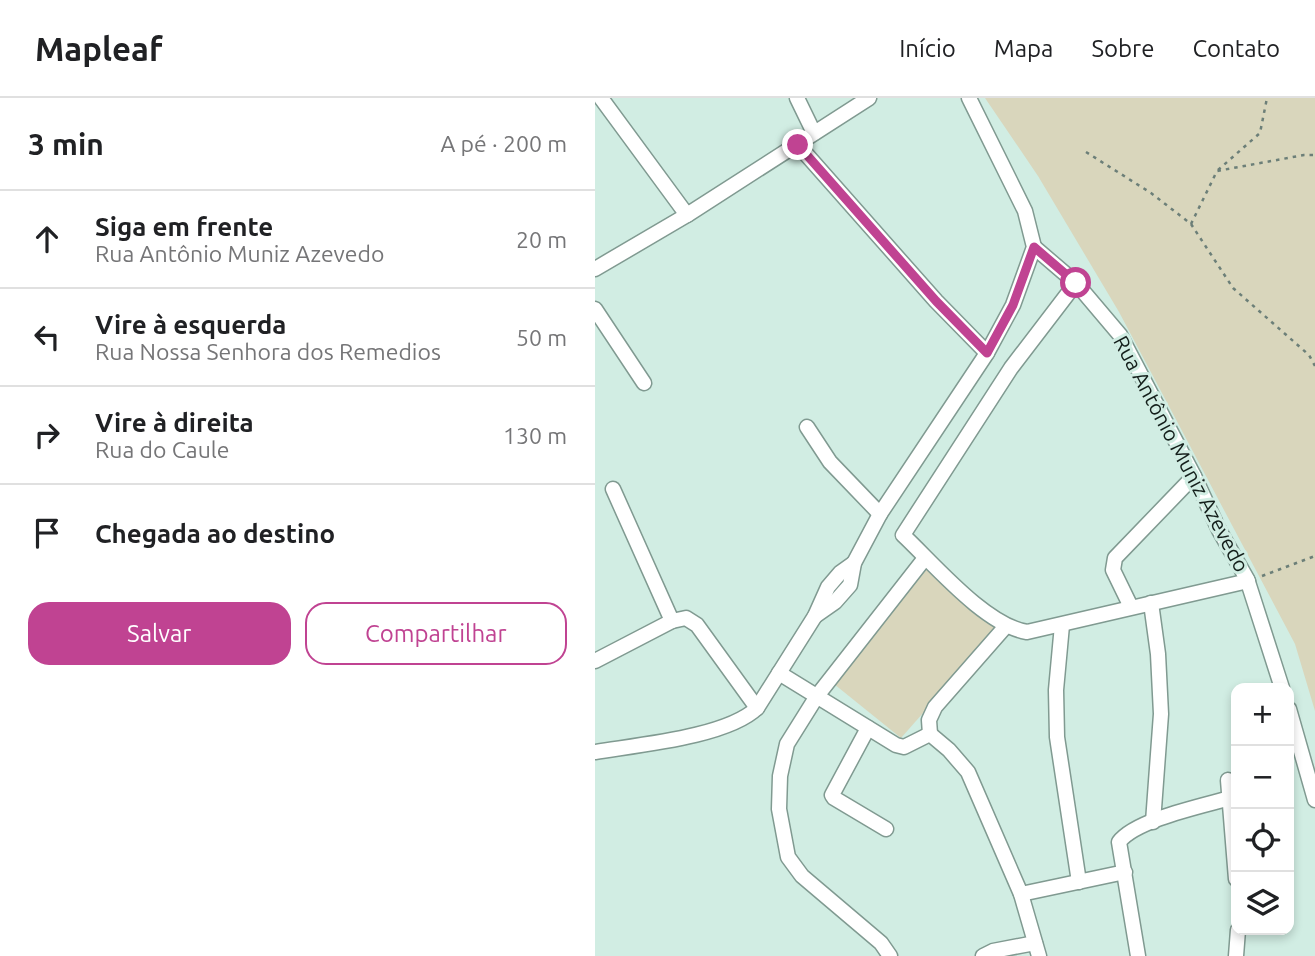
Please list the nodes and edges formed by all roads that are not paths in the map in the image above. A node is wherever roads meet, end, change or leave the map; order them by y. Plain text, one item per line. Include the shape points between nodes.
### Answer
1 (601, 98) edge
2 (797, 98) edge
3 (869, 98) edge
4 (969, 98) edge
5 (814, 133) junction
6 (798, 145) junction
7 (687, 215) junction
8 (1034, 247) junction
9 (595, 269) edge
10 (1076, 283) junction
11 (595, 309) edge
12 (987, 353) junction
13 (644, 383) dead end
14 (807, 428) dead end
15 (1194, 476) junction
16 (613, 489) dead end
17 (880, 514) junction
18 (925, 558) junction
19 (1251, 580) junction
20 (1151, 603) junction
21 (1131, 607) junction
22 (672, 621) junction
23 (1062, 625) junction
24 (1006, 626) junction
25 (595, 661) edge
26 (779, 673) junction
27 (1281, 683) edge
28 (817, 696) junction
29 (758, 708) junction
30 (1294, 726) edge
31 (868, 728) junction
32 (930, 734) junction
33 (595, 752) edge
34 (1228, 780) dead end
35 (1230, 798) junction
36 (1315, 800) edge
37 (1153, 822) junction
38 (886, 829) dead end
39 (1125, 872) junction
40 (1235, 872) edge
41 (1079, 882) junction
42 (1021, 894) junction
43 (1238, 935) edge
44 (1037, 949) edge
45 (890, 956) edge
46 (983, 956) edge
47 (1138, 956) edge
48 (1236, 956) edge

1 - 7 street
2 - 5 street
3 - 5 street
4 - 8 street via 1022,205
5 - 6 street
6 - 7 street
6 - 12 street
7 - 9 street
8 - 10 street, Rua Antônio Muniz Azevedo
8 - 12 street via 1013,305
10 - 15 street, Rua Antônio Muniz Azevedo via 1120,335
10 - 18 street via 1011,368 903,535
11 - 13 street
12 - 17 street
14 - 17 street via 830,462
15 - 19 street, Rua Antônio Muniz Azevedo via 1219,530
15 - 21 street via 1115,558 1114,570
16 - 22 street
17 - 26 street via 854,563 850,584 815,616
18 - 24 street
18 - 28 street
19 - 20 street
19 - 27 street, Rua Antônio Muniz Azevedo
20 - 21 street
20 - 37 street via 1161,714
21 - 23 street
22 - 25 street
22 - 29 street via 686,618 697,625
23 - 24 street via 1027,632
23 - 41 street via 1057,737
24 - 32 street via 935,707 929,720
26 - 28 street
26 - 29 street
28 - 31 street
28 - 45 street via 783,758 779,809 785,848 802,876 881,943
29 - 33 street via 742,719 706,731
30 - 36 street
31 - 32 street via 901,747
31 - 38 street via 832,795
32 - 42 street via 968,772
34 - 35 street
35 - 37 street
35 - 40 street
37 - 39 street via 1128,832 1119,842
39 - 41 street
39 - 47 street
41 - 42 street
42 - 44 street
43 - 48 street
44 - 46 street via 993,951

